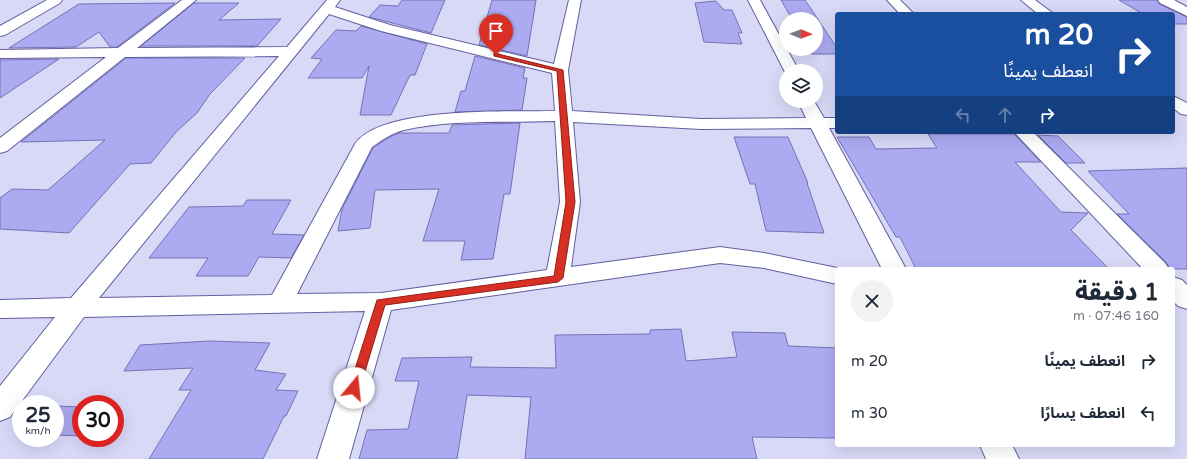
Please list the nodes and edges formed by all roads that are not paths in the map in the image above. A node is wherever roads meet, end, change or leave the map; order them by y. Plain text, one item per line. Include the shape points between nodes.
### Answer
1 (56, 0) edge
2 (190, 0) edge
3 (575, 0) edge
4 (754, 0) edge
5 (893, 0) edge
6 (1027, 0) edge
7 (1164, 0) edge
8 (330, 5) edge
9 (905, 12) edge
10 (1044, 12) edge
11 (1187, 12) edge
12 (0, 32) edge
13 (293, 50) junction
14 (122, 52) junction
15 (0, 54) edge
16 (787, 64) edge
17 (560, 70) junction
18 (1175, 102) edge
19 (810, 108) edge
20 (1187, 110) edge
21 (563, 116) junction
22 (1187, 120) edge
23 (1175, 121) edge
24 (835, 122) edge
25 (817, 123) junction
26 (1025, 134) edge
27 (0, 147) edge
28 (893, 267) edge
29 (1155, 267) edge
30 (835, 276) edge
31 (558, 278) junction
32 (1175, 288) edge
33 (1187, 300) edge
34 (381, 302) junction
35 (280, 304) junction
36 (77, 308) junction
37 (0, 309) edge
38 (0, 408) edge
39 (996, 447) edge
40 (333, 459) edge
41 (1003, 459) edge

1 - 12 street
2 - 14 street
3 - 17 street
4 - 16 street
5 - 9 street
6 - 10 street
7 - 11 street
8 - 13 street
8 - 17 street via 386,28
13 - 14 street
13 - 36 street
14 - 15 street
14 - 27 street
17 - 21 street
18 - 20 street
19 - 25 street
21 - 25 street via 701,124
21 - 31 street via 570,202
21 - 35 street via 441,119 399,126 377,135 359,151
22 - 23 street
24 - 25 street
25 - 28 street
26 - 29 street
30 - 31 street via 766,260 720,255
31 - 34 street
32 - 33 street
34 - 35 street
34 - 40 street
35 - 36 street
36 - 37 street
36 - 38 street
39 - 41 street

